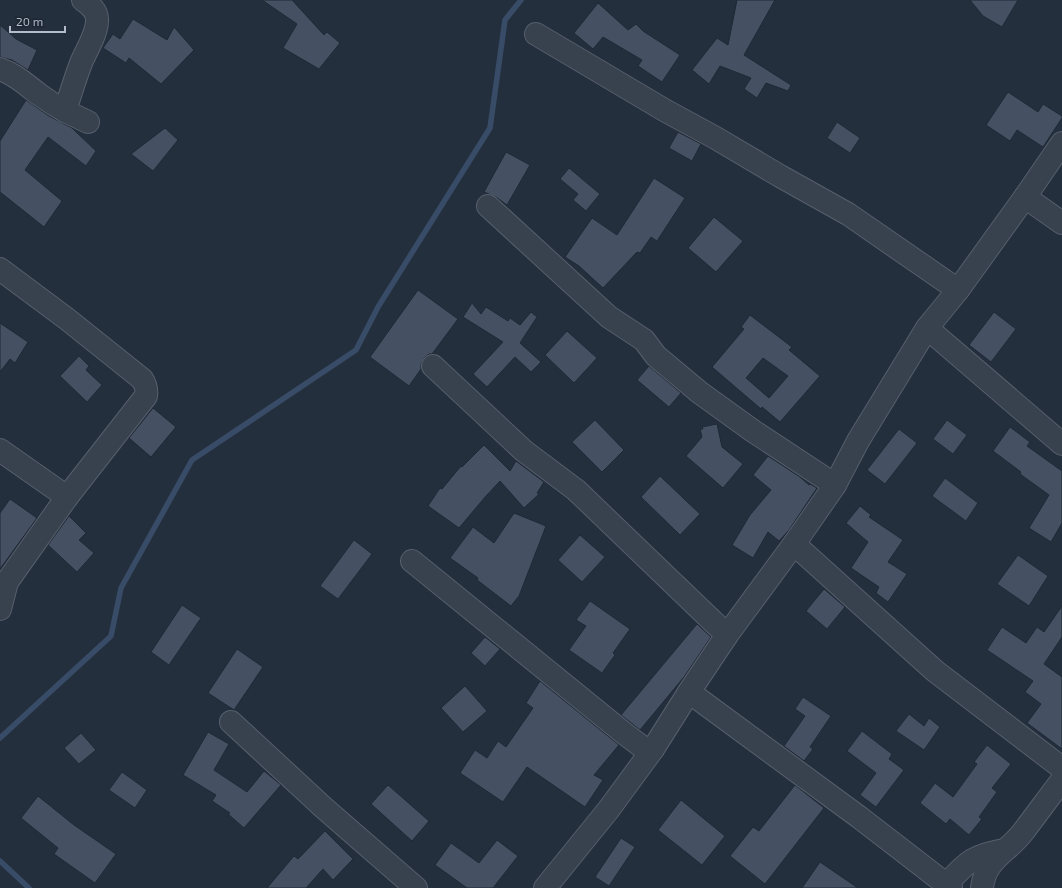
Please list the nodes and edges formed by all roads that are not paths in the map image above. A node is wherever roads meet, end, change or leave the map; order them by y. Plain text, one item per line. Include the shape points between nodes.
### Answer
1 (83, 0) edge
2 (536, 34) dead end
3 (0, 69) edge
4 (65, 111) junction
5 (88, 122) dead end
6 (1062, 143) edge
7 (1025, 197) junction
8 (488, 206) dead end
9 (1062, 223) edge
10 (0, 269) edge
11 (958, 290) junction
12 (927, 328) junction
13 (433, 366) dead end
14 (1062, 444) edge
15 (0, 450) edge
16 (835, 485) junction
17 (67, 497) junction
18 (794, 544) junction
19 (412, 561) dead end
20 (0, 609) edge
21 (727, 635) junction
22 (689, 692) junction
23 (231, 722) dead end
24 (653, 749) junction
25 (1062, 768) edge
26 (1062, 780) edge
27 (1004, 850) junction
28 (950, 887) edge
29 (416, 888) edge
30 (545, 888) edge
31 (982, 888) edge

1 - 4 street via 92,7 97,19
2 - 11 street via 848,214
3 - 4 street via 11,73
4 - 5 street
6 - 7 street
7 - 9 street
7 - 11 street
8 - 16 street via 609,316 644,340 656,356 699,392
10 - 17 street via 142,379 146,386 146,396
11 - 12 street
12 - 14 street
12 - 16 street via 858,441
13 - 21 street via 524,451 576,490
15 - 17 street
16 - 18 street
17 - 20 street via 7,582
18 - 21 street
18 - 25 street via 935,671
19 - 24 street via 625,734 645,749
21 - 22 street
22 - 24 street
22 - 28 street
23 - 29 street
24 - 30 street via 609,809
26 - 27 street via 1022,834
27 - 28 street via 973,859 957,872 948,883
27 - 31 street via 986,871

